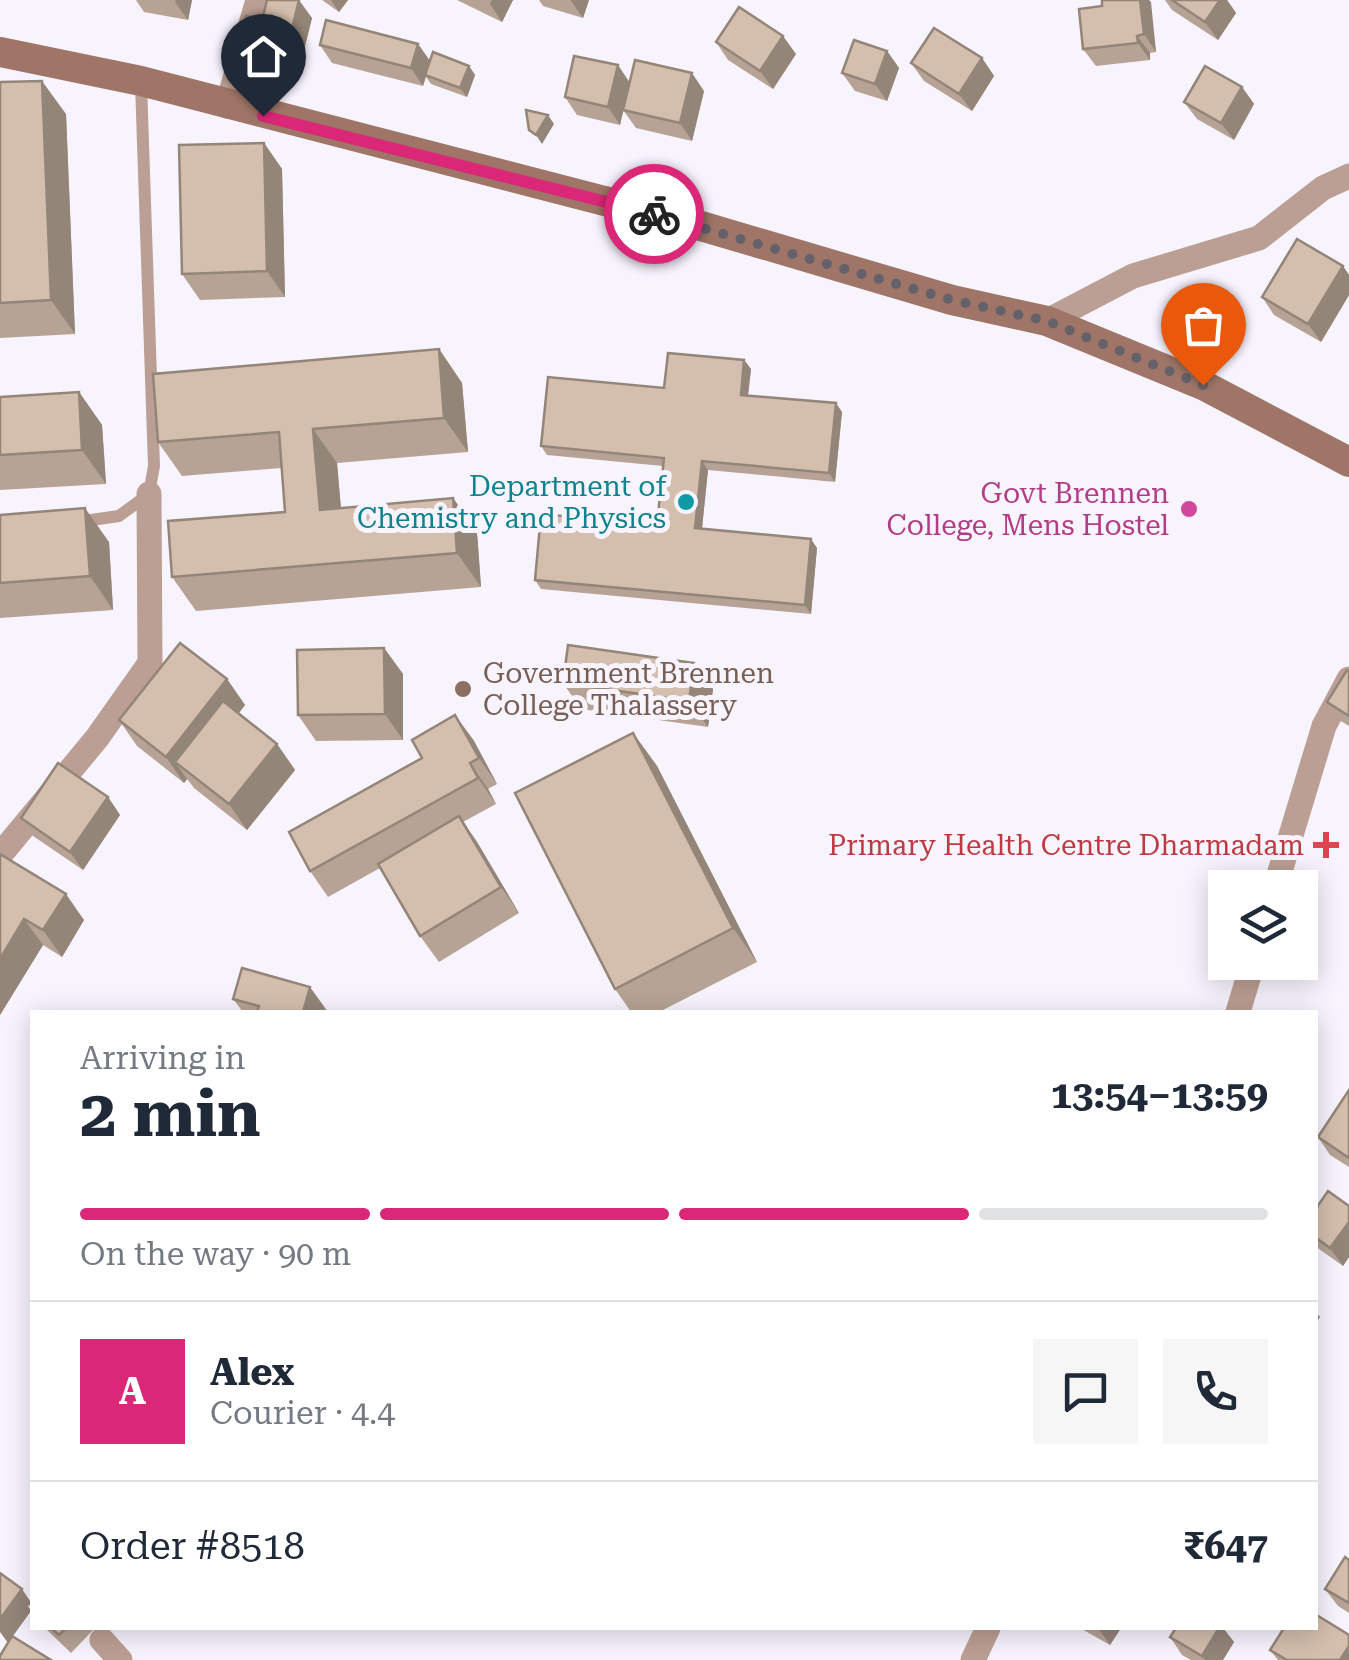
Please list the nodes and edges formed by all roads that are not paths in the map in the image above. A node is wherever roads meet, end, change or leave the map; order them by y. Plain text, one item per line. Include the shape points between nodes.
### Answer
1 (258, 0) edge
2 (0, 52) edge
3 (141, 81) junction
4 (227, 106) junction
5 (1349, 176) edge
6 (1047, 321) junction
7 (1349, 462) edge
8 (149, 494) junction
9 (59, 524) edge
10 (1349, 678) edge
11 (0, 855) edge
12 (1281, 870) edge
13 (1248, 980) edge
14 (1239, 1010) edge
15 (987, 1630) edge
16 (102, 1640) dead end
17 (120, 1660) edge
18 (973, 1660) edge

1 - 4 street
2 - 3 main road
3 - 4 main road
3 - 8 lane via 154,466
4 - 6 main road
5 - 6 street via 1259,238 1132,276
6 - 7 main road via 1203,385
8 - 9 lane via 119,516
8 - 11 street via 150,663 98,738
10 - 12 street via 1324,726
13 - 14 street
15 - 18 street
16 - 17 street

